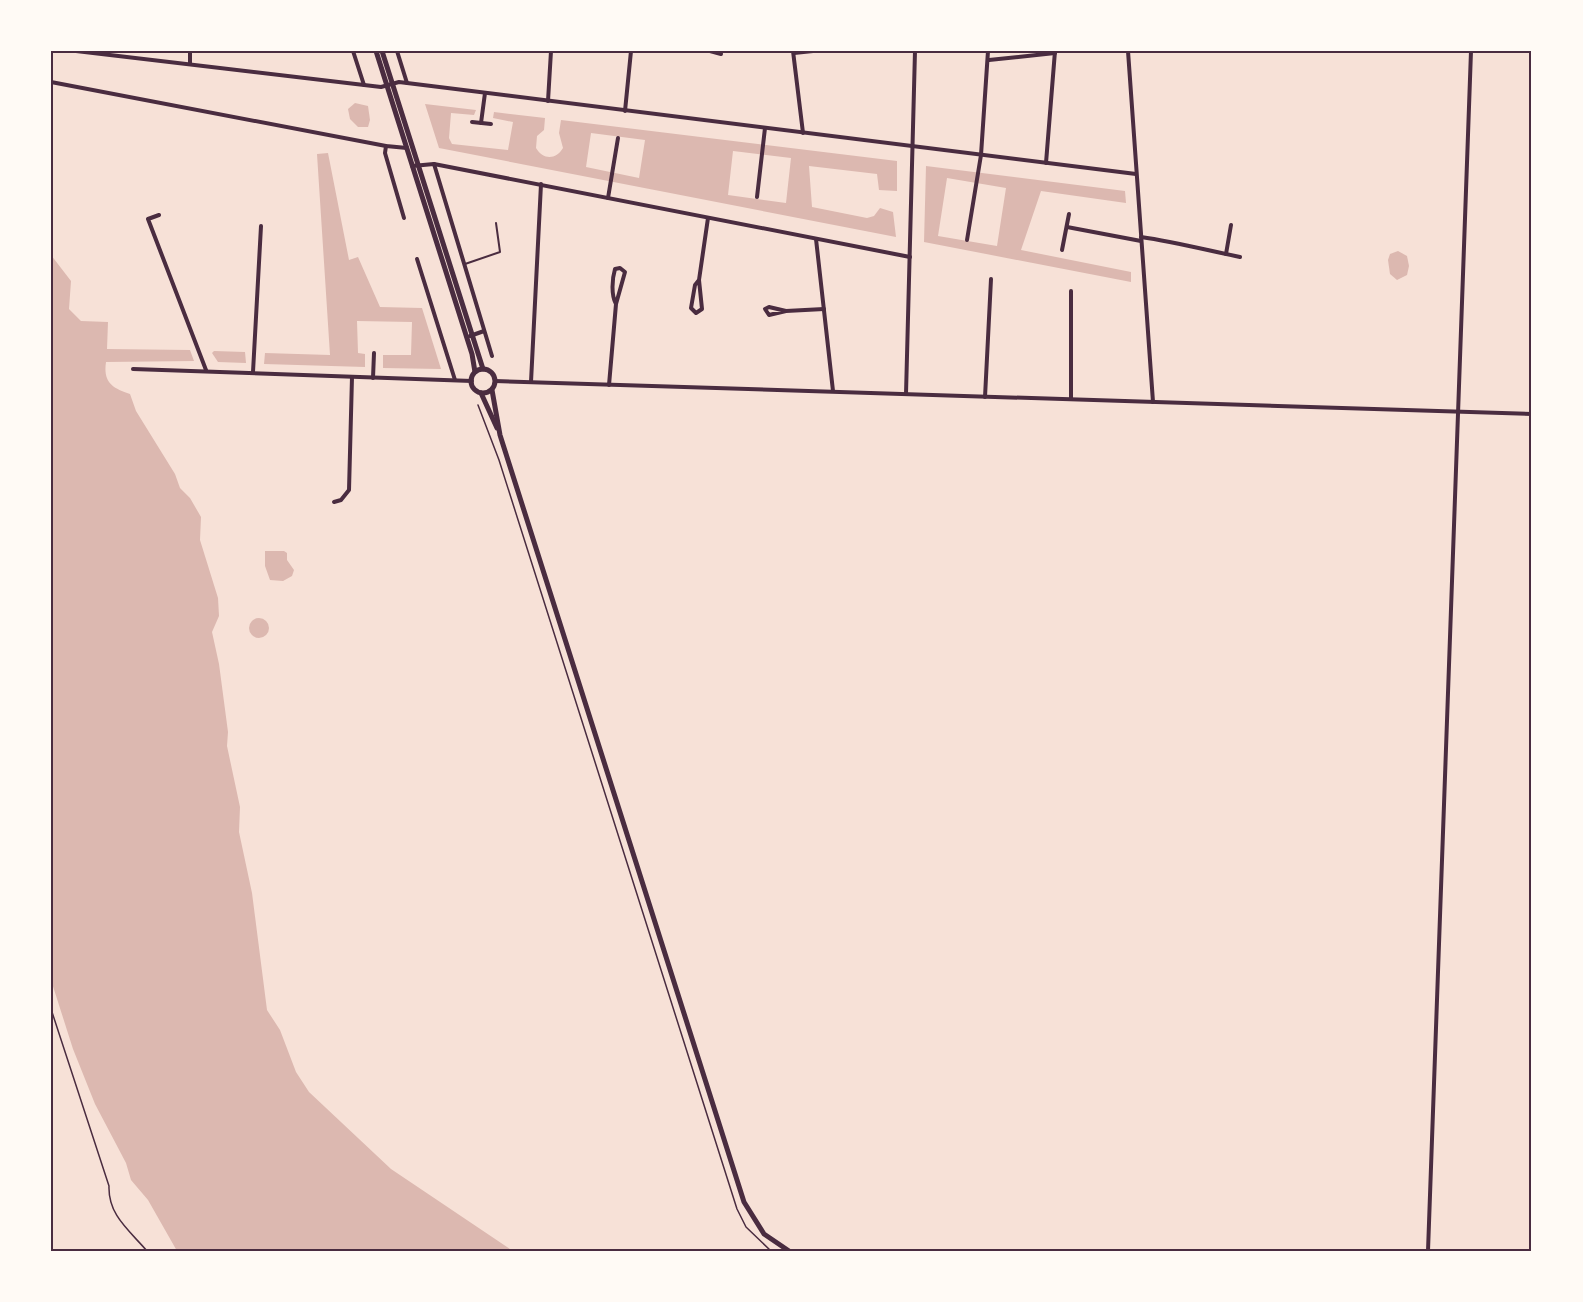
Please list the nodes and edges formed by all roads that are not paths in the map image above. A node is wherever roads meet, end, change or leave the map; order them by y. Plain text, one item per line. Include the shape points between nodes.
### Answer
1 (76, 51) edge
2 (190, 51) edge
3 (353, 51) edge
4 (376, 51) edge
5 (382, 51) edge
6 (397, 51) edge
7 (551, 51) edge
8 (631, 51) edge
9 (710, 51) edge
10 (720, 51) edge
11 (813, 51) edge
12 (915, 51) edge
13 (988, 51) edge
14 (1128, 51) edge
15 (1471, 51) edge
16 (793, 52) edge
17 (1055, 52) edge
18 (989, 60) junction
19 (190, 63) junction
20 (51, 82) edge
21 (407, 83) junction
22 (364, 85) junction
23 (390, 85) junction
24 (485, 93) junction
25 (548, 101) junction
26 (625, 111) junction
27 (472, 122) dead end
28 (481, 123) junction
29 (491, 124) dead end
30 (765, 128) junction
31 (803, 133) junction
32 (618, 138) dead end
33 (386, 146) junction
34 (409, 147) junction
35 (913, 147) junction
36 (981, 155) junction
37 (434, 164) junction
38 (1046, 164) junction
39 (415, 166) junction
40 (1136, 174) junction
41 (541, 184) junction
42 (757, 197) dead end
43 (608, 198) junction
44 (1070, 214) dead end
45 (159, 215) dead end
46 (404, 218) dead end
47 (708, 218) junction
48 (496, 223) dead end
49 (1231, 225) dead end
50 (261, 226) dead end
51 (1067, 227) junction
52 (816, 239) junction
53 (1141, 239) junction
54 (967, 240) dead end
55 (1062, 250) dead end
56 (1226, 254) junction
57 (910, 257) junction
58 (1240, 257) dead end
59 (417, 259) dead end
60 (465, 264) junction
61 (991, 279) dead end
62 (699, 280) junction
63 (1071, 291) dead end
64 (616, 304) junction
65 (824, 309) junction
66 (786, 311) dead end
67 (484, 331) junction
68 (469, 336) junction
69 (374, 354) dead end
70 (492, 356) dead end
71 (133, 369) dead end
72 (483, 369) junction
73 (206, 370) junction
74 (254, 372) junction
75 (475, 372) junction
76 (352, 377) junction
77 (373, 378) junction
78 (455, 380) junction
79 (472, 381) junction
80 (495, 381) junction
81 (531, 382) junction
82 (609, 385) junction
83 (492, 390) junction
84 (833, 391) junction
85 (481, 393) junction
86 (906, 394) junction
87 (985, 397) junction
88 (1071, 399) junction
89 (1153, 402) junction
90 (1458, 412) junction
91 (1532, 414) edge
92 (500, 435) junction
93 (334, 502) dead end
94 (789, 1251) edge
95 (1428, 1251) edge

1 - 19 street
2 - 19 street
3 - 22 street
4 - 23 street
5 - 23 street
6 - 21 street
7 - 25 street
8 - 26 street
9 - 10 street via 721,54
11 - 16 street
12 - 35 street
13 - 18 street
14 - 40 street
15 - 90 street
16 - 31 street
17 - 18 street
17 - 38 street
18 - 36 street
19 - 22 street
20 - 33 street
21 - 23 street
21 - 24 street
22 - 23 street
23 - 34 street
24 - 25 street
24 - 28 street
25 - 26 street
26 - 30 street
27 - 28 street
28 - 29 street
30 - 31 street
30 - 42 street
31 - 35 street
32 - 43 street
33 - 34 street
33 - 46 street
34 - 39 street
35 - 36 street
35 - 57 street
36 - 38 street
36 - 54 street
37 - 39 street
37 - 41 street
37 - 60 street
38 - 40 street
39 - 68 street
40 - 53 street
41 - 43 street
41 - 81 street
43 - 47 street
44 - 51 street
45 - 73 street via 148,219
47 - 52 street
47 - 62 street
48 - 60 lane via 500,252
49 - 56 street
50 - 74 street
51 - 53 street
51 - 55 street
52 - 57 street
52 - 65 street
53 - 56 street via 1187,243
53 - 89 street
56 - 58 street
57 - 86 street
59 - 78 street
60 - 67 street
61 - 87 street
62 - 62 street via 691,308 696,313 702,309
63 - 88 street
64 - 64 street via 626,272 620,268 614,273
64 - 82 street
65 - 66 street
65 - 84 street
67 - 68 street
67 - 70 street
68 - 72 street
68 - 75 street
69 - 77 street
71 - 73 street
72 - 75 street
72 - 80 street via 491,372
73 - 74 street
74 - 76 street
75 - 79 street
76 - 77 street
76 - 93 street via 349,490
77 - 78 street
78 - 79 street
79 - 85 street via 474,389
80 - 81 street
80 - 83 street
81 - 82 street
82 - 84 street
83 - 85 street
83 - 92 street
84 - 86 street
85 - 92 street
86 - 87 street
87 - 88 street
88 - 89 street
89 - 90 street
90 - 91 street
90 - 95 street
92 - 94 street via 744,1202 764,1234

